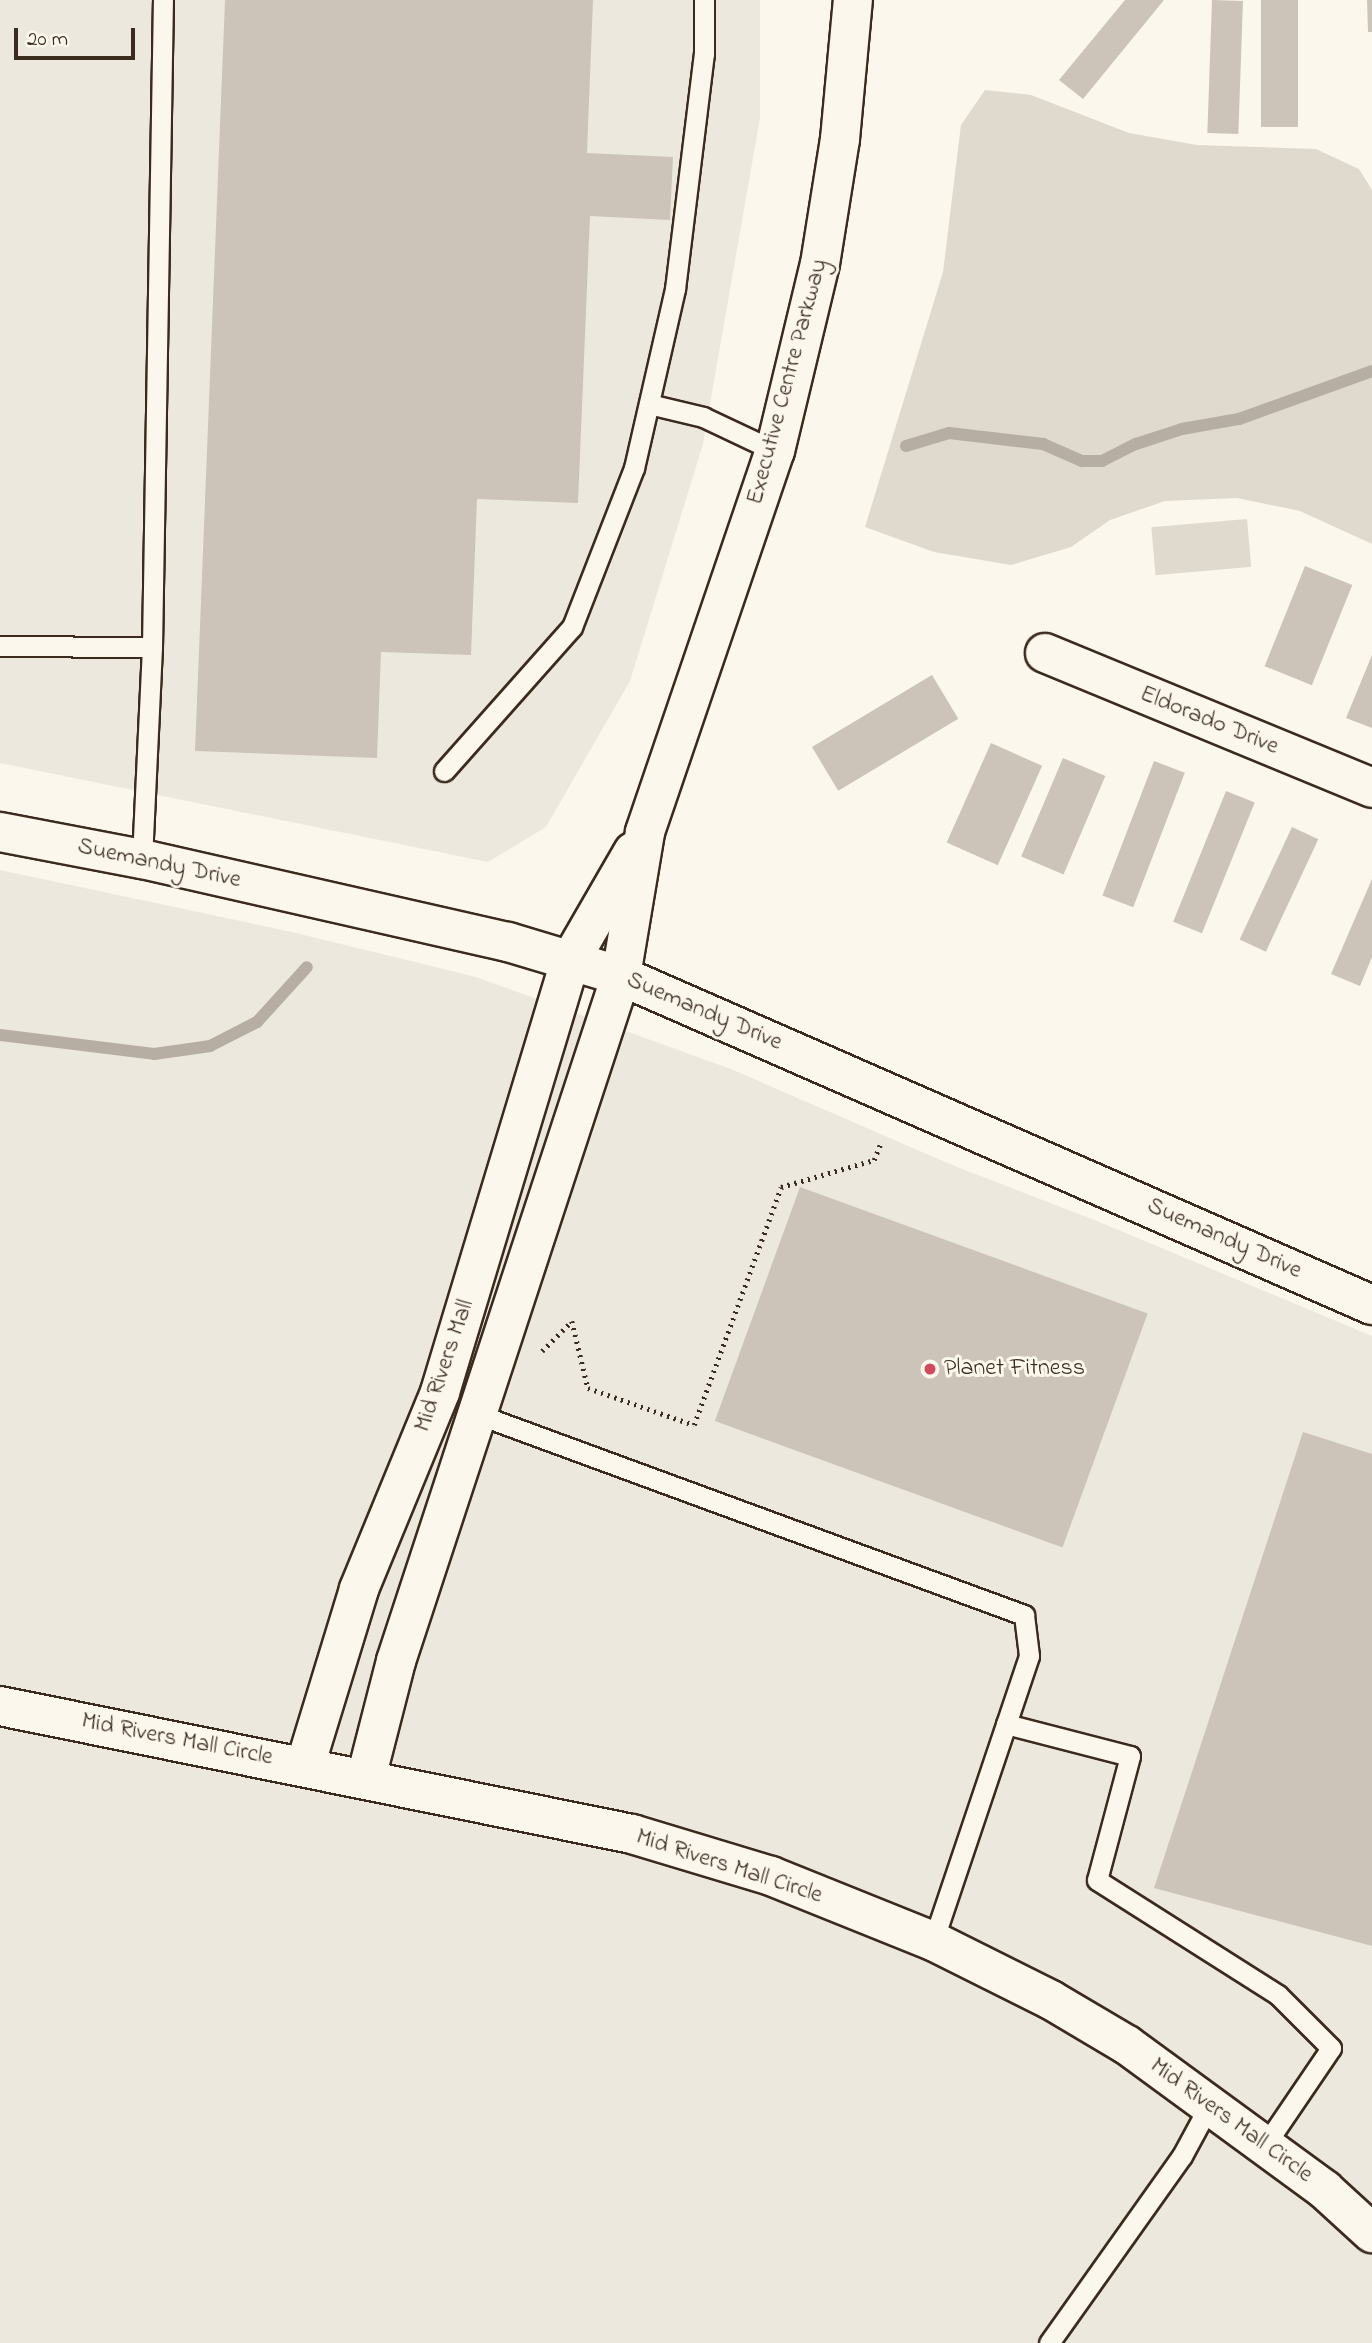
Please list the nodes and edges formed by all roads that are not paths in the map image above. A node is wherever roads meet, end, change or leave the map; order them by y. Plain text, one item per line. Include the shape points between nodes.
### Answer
1 (163, 0) edge
2 (704, 0) edge
3 (853, 0) edge
4 (649, 404) junction
5 (775, 451) junction
6 (0, 646) edge
7 (152, 647) junction
8 (1045, 653) dead end
9 (444, 771) dead end
10 (1372, 788) edge
11 (0, 832) edge
12 (645, 832) junction
13 (142, 859) junction
14 (570, 961) junction
15 (621, 976) junction
16 (1372, 1305) edge
17 (477, 1414) junction
18 (0, 1706) edge
19 (1006, 1724) junction
20 (305, 1766) junction
21 (366, 1779) junction
22 (933, 1941) junction
23 (1210, 2104) junction
24 (1265, 2145) junction
25 (1372, 2233) edge
26 (1049, 2343) edge

1 - 7 lane
2 - 4 lane via 704,54 675,289
3 - 5 street, Executive Centre Parkway via 840,139 820,264
4 - 5 lane via 703,417
4 - 9 lane via 634,468 572,627
5 - 12 street, Executive Centre Parkway
6 - 7 lane
7 - 13 lane
8 - 10 street, Eldorado Drive
11 - 13 street, Suemandy Drive
12 - 14 street, Executive Centre Parkway
12 - 15 street, Executive Centre Parkway
13 - 14 street, Suemandy Drive via 508,942
14 - 15 street, Suemandy Drive
14 - 20 street, Mid Rivers Mall via 440,1392 359,1589
15 - 16 street, Suemandy Drive
15 - 17 street, Mid Rivers Mall
17 - 19 lane via 1024,1615 1029,1656
17 - 21 street, Mid Rivers Mall via 396,1661
18 - 20 street, Mid Rivers Mall Circle
19 - 22 lane
19 - 24 lane via 1130,1756 1097,1880 1278,1995 1331,2048
20 - 21 street, Mid Rivers Mall Circle
21 - 22 street, Mid Rivers Mall Circle via 632,1834 771,1876
22 - 23 street, Mid Rivers Mall Circle via 1051,2000
23 - 24 street, Mid Rivers Mall Circle
23 - 26 lane via 1182,2156
24 - 25 street, Mid Rivers Mall Circle

